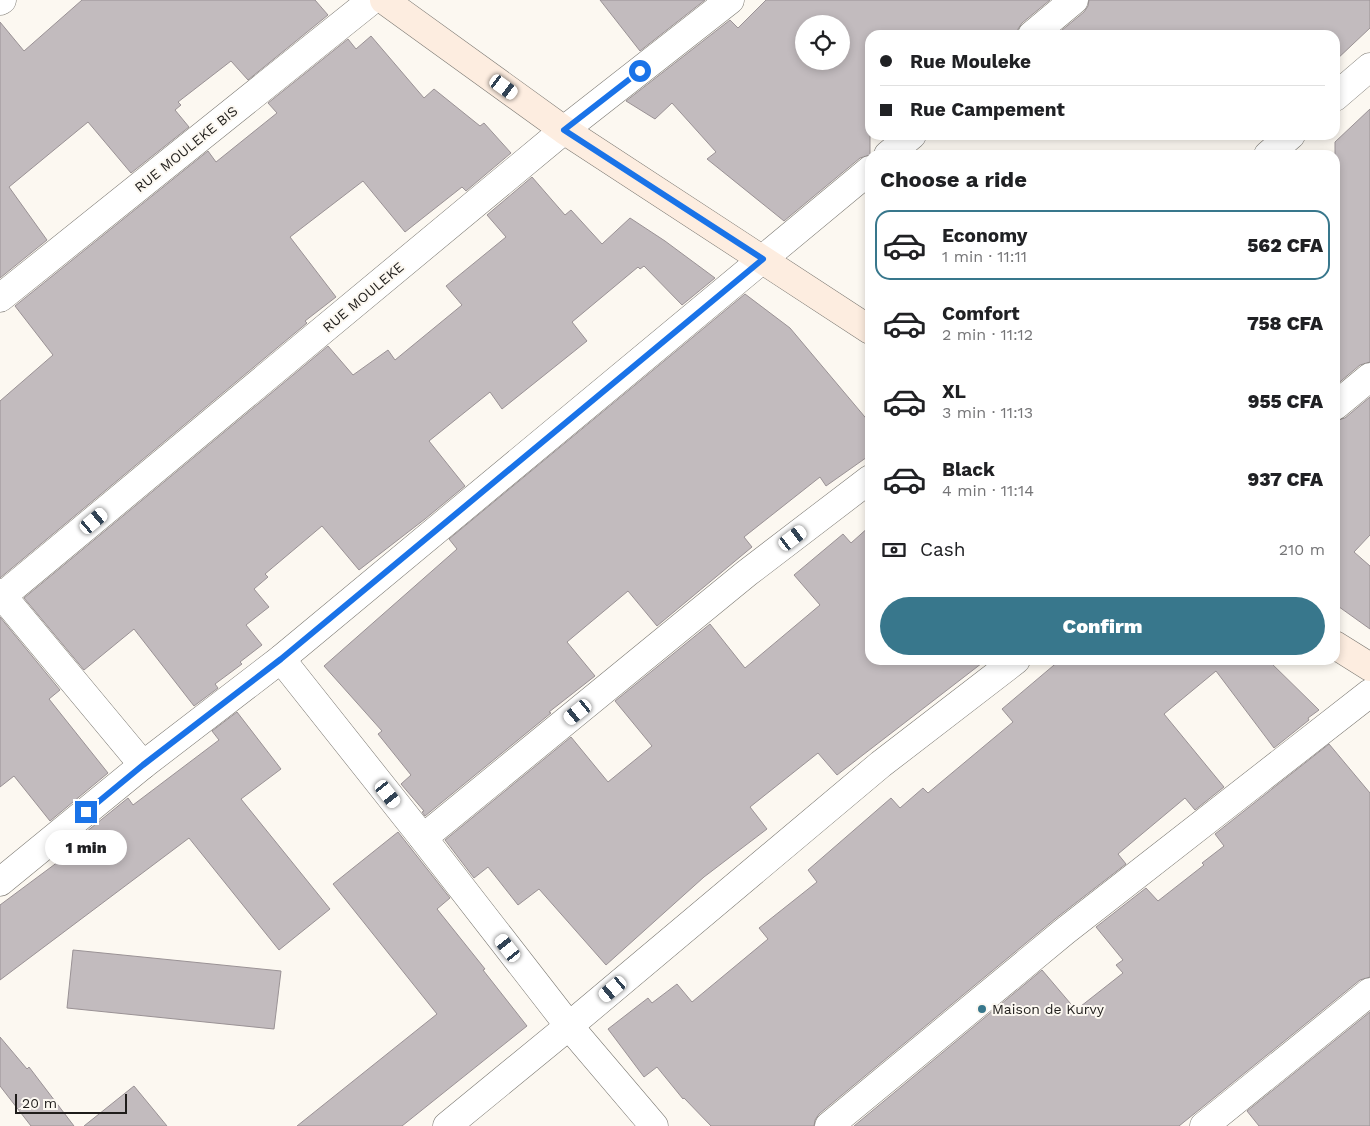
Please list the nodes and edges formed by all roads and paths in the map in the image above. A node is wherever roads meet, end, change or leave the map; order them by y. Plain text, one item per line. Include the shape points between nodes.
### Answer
1 (372, 0) edge
2 (384, 0) edge
3 (730, 0) edge
4 (1074, 0) edge
5 (1038, 30) edge
6 (1370, 67) edge
7 (1340, 93) edge
8 (564, 130) junction
9 (906, 140) edge
10 (1285, 140) edge
11 (894, 150) edge
12 (1274, 150) edge
13 (865, 174) edge
14 (763, 259) junction
15 (0, 298) edge
16 (865, 327) edge
17 (1370, 377) edge
18 (1340, 402) edge
19 (865, 484) edge
20 (1, 596) edge
21 (1340, 648) edge
22 (281, 659) junction
23 (1010, 665) edge
24 (1370, 667) edge
25 (1370, 693) edge
26 (143, 765) junction
27 (424, 838) junction
28 (0, 882) edge
29 (1370, 992) edge
30 (569, 1026) junction
31 (447, 1126) edge
32 (654, 1126) edge
33 (829, 1126) edge
34 (1204, 1126) edge

1 - 15 street, RUE MOULEKE BIS
2 - 8 street
3 - 8 street, RUE MOULEKE
4 - 5 street
6 - 7 street
8 - 14 street
8 - 20 street, RUE MOULEKE
9 - 11 street
10 - 12 street
13 - 14 street
14 - 16 street
14 - 22 street
17 - 18 street
19 - 27 street via 747,573
20 - 26 street
21 - 24 street
22 - 26 street
22 - 27 street
23 - 30 street via 881,764
25 - 33 street via 1065,932
26 - 28 street
27 - 30 street
29 - 34 street
30 - 31 street
30 - 32 street

